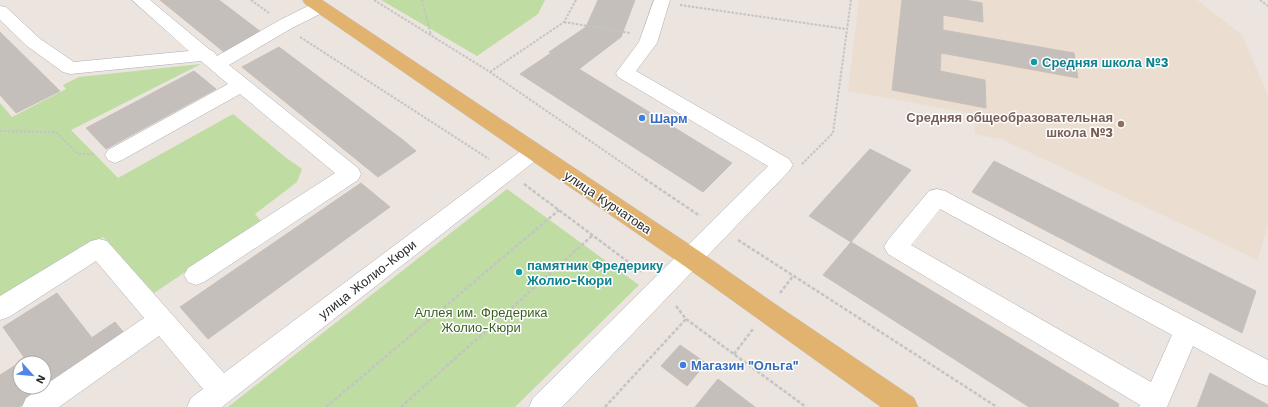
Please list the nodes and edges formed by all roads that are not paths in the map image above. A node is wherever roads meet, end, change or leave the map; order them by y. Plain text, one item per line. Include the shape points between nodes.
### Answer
1 (140, 0) edge
2 (662, 1) edge
3 (316, 3) edge
4 (0, 11) edge
5 (211, 60) junction
6 (242, 84) junction
7 (533, 152) junction
8 (115, 155) road end
9 (691, 258) junction
10 (196, 275) dead end
11 (0, 309) edge
12 (160, 321) junction
13 (1187, 330) junction
14 (1268, 374) edge
15 (222, 390) junction
16 (1155, 403) edge
17 (36, 407) edge
18 (201, 407) edge
19 (542, 407) edge
20 (904, 407) edge

1 - 5 street
2 - 9 street via 648,44 625,73 782,165
3 - 5 street via 286,24
3 - 7 main road, улица Курчатова
4 - 5 street via 33,42 70,68
5 - 6 street
6 - 8 street
6 - 10 street via 350,174
7 - 9 main road, улица Курчатова
7 - 15 street, улица Жолио-Кюри
9 - 19 street
9 - 20 main road, улица Курчатова
11 - 12 street via 99,248
12 - 15 street
12 - 17 street
13 - 14 street
13 - 16 street
13 - 16 street via 937,197 896,247
15 - 18 street, улица Жолио-Кюри

